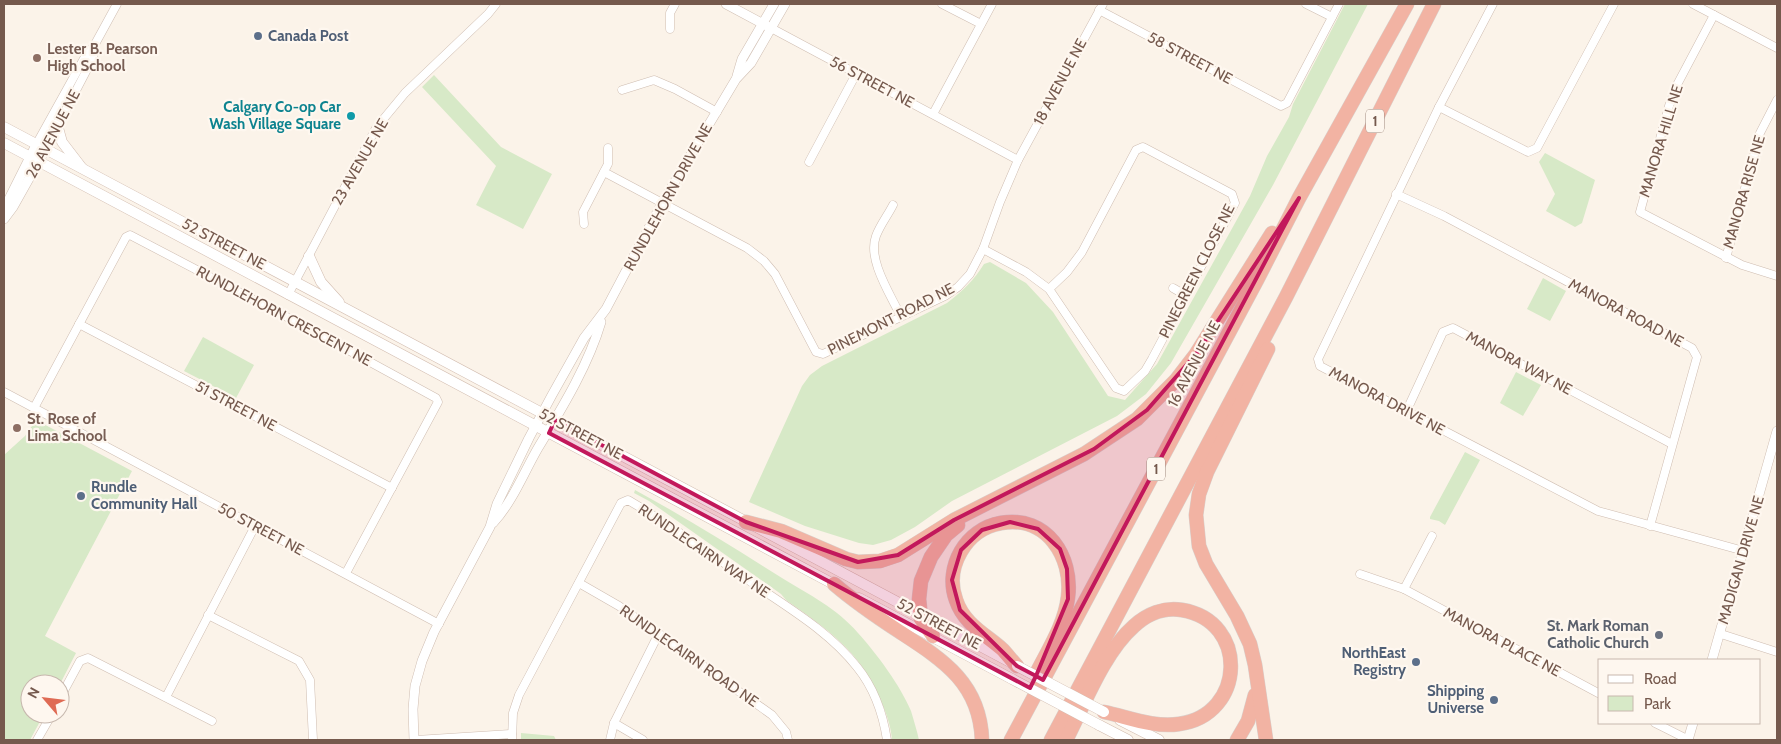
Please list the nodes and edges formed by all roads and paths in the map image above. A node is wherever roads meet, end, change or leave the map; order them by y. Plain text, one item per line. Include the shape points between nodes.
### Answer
1 (117, 4) edge
2 (496, 4) edge
3 (675, 4) edge
4 (726, 4) edge
5 (774, 4) edge
6 (785, 4) edge
7 (942, 4) edge
8 (992, 4) edge
9 (1306, 4) edge
10 (1340, 4) edge
11 (1407, 4) edge
12 (1434, 4) edge
13 (1493, 4) edge
14 (1614, 4) edge
15 (1693, 4) edge
16 (1101, 7) edge
17 (1714, 15) junction
18 (1332, 17) junction
19 (763, 24) junction
20 (981, 24) junction
21 (771, 28) junction
22 (670, 29) dead end
23 (94, 46) junction
24 (1777, 48) edge
25 (856, 74) junction
26 (736, 79) junction
27 (622, 90) dead end
28 (1777, 100) edge
29 (1439, 106) junction
30 (716, 112) junction
31 (934, 114) junction
32 (57, 124) junction
33 (4, 127) edge
34 (4, 143) edge
35 (40, 147) junction
36 (608, 148) dead end
37 (35, 160) junction
38 (1018, 160) junction
39 (809, 162) dead end
40 (84, 171) junction
41 (604, 172) junction
42 (1396, 194) junction
43 (1299, 198) junction
44 (662, 204) junction
45 (893, 205) dead end
46 (4, 218) edge
47 (584, 224) dead end
48 (1316, 239) junction
49 (983, 249) junction
50 (309, 256) junction
51 (1726, 258) junction
52 (1777, 276) edge
53 (295, 282) junction
54 (1173, 288) dead end
55 (1049, 289) junction
56 (288, 294) junction
57 (1185, 295) junction
58 (347, 310) junction
59 (602, 316) junction
60 (901, 317) junction
61 (79, 324) junction
62 (4, 392) edge
63 (34, 408) junction
64 (1407, 410) junction
65 (542, 414) junction
66 (555, 420) junction
67 (535, 426) junction
68 (1777, 431) edge
69 (548, 433) junction
70 (1672, 444) junction
71 (392, 488) junction
72 (977, 509) junction
73 (746, 522) junction
74 (256, 526) junction
75 (1650, 526) junction
76 (490, 527) junction
77 (1432, 536) dead end
78 (1744, 551) junction
79 (346, 573) junction
80 (1360, 574) dead end
81 (579, 583) junction
82 (834, 584) junction
83 (1404, 589) junction
84 (208, 615) junction
85 (922, 615) junction
86 (439, 624) junction
87 (659, 634) junction
88 (1721, 634) junction
89 (933, 636) junction
90 (1777, 652) edge
91 (1712, 659) edge
92 (1015, 673) junction
93 (1256, 677) junction
94 (70, 680) edge
95 (1598, 693) edge
96 (166, 697) junction
97 (1104, 712) junction
98 (212, 721) dead end
99 (614, 722) junction
100 (47, 724) edge
101 (1657, 724) edge
102 (1693, 724) edge
103 (512, 737) edge
104 (38, 740) edge
105 (314, 740) edge
106 (415, 740) edge
107 (610, 740) edge
108 (643, 740) edge
109 (788, 740) edge
110 (887, 740) edge
111 (982, 740) edge
112 (1005, 740) edge
113 (1011, 740) edge
114 (1050, 740) edge
115 (1066, 740) edge
116 (1128, 740) edge
117 (1159, 740) edge
118 (1237, 740) edge
119 (1266, 740) edge
120 (1688, 740) edge

1 - 23 street, 26 AVENUE NE
2 - 50 street, 23 AVENUE NE via 405,92 376,128
3 - 22 street via 670,14
4 - 19 street, 56 STREET NE
5 - 19 street, RUNDLEHORN DRIVE NE
6 - 21 street, RUNDLEHORN DRIVE NE
7 - 20 street
8 - 20 street
9 - 18 street
10 - 18 street
11 - 43 highway, 16 AVENUE NE / 1
12 - 48 highway, 1
13 - 29 street, MANORA DRIVE NE
14 - 29 street via 1537,148 1528,152
15 - 17 street
16 - 18 street, 58 STREET NE via 1281,106 1287,103
16 - 38 street, 18 AVENUE NE
17 - 24 street
17 - 51 street, MANORA HILL NE via 1669,106 1640,212
19 - 21 street, 56 STREET NE
19 - 26 street, RUNDLEHORN DRIVE NE via 742,59
20 - 31 street
21 - 25 street, 56 STREET NE
21 - 26 street, RUNDLEHORN DRIVE NE via 751,64
23 - 32 street, 26 AVENUE NE via 93,58
23 - 35 street, 26 AVENUE NE via 86,55
25 - 31 street, 56 STREET NE
25 - 39 street
26 - 30 street, RUNDLEHORN DRIVE NE
27 - 30 street via 654,80
28 - 51 street, MANORA RISE NE via 1760,133
29 - 42 street, MANORA DRIVE NE
30 - 44 street, RUNDLEHORN DRIVE NE
31 - 38 street, 56 STREET NE
32 - 35 street, 26 AVENUE NE
32 - 40 main road via 62,142
33 - 35 main road, 52 STREET NE
34 - 37 main road, 52 STREET NE
35 - 37 street, 26 AVENUE NE
35 - 40 main road, 52 STREET NE
36 - 41 street via 608,164
37 - 46 street, 26 AVENUE NE via 8,203
37 - 56 main road, 52 STREET NE
38 - 49 street, PINEMONT ROAD NE
40 - 53 main road, 52 STREET NE
41 - 44 street, PINEMONT ROAD NE
41 - 47 street via 582,212
42 - 64 street, MANORA DRIVE NE via 1318,359 1320,366
42 - 70 street, MANORA ROAD NE via 1444,216 1692,348 1697,357
43 - 72 highway via 1286,212 1191,361 1158,400 1132,423 1094,448
43 - 113 highway, 16 AVENUE NE / 1
44 - 59 street, RUNDLEHORN DRIVE NE
44 - 60 street, PINEMONT ROAD NE via 747,248 764,261 775,274 816,352 823,354
45 - 60 street via 876,237 874,253 880,274
48 - 93 highway via 1305,276 1207,472 1197,504 1196,525 1201,550 1246,635
48 - 114 highway, 1
49 - 55 street, PINEGREEN CLOSE NE via 1026,272
49 - 60 street, PINEMONT ROAD NE via 970,274 958,287
50 - 53 street, 23 AVENUE NE
50 - 58 main road via 321,282
51 - 52 street, MANORA HILL NE
53 - 56 street, 23 AVENUE NE
53 - 58 main road, 52 STREET NE
54 - 57 street
55 - 57 street, PINEGREEN CLOSE NE via 1116,388 1124,391 1145,371
55 - 57 street, PINEGREEN CLOSE NE via 1082,252 1136,150 1143,147 1232,194 1235,199
56 - 67 main road, 52 STREET NE
58 - 65 main road, 52 STREET NE
59 - 65 street, RUNDLEHORN DRIVE NE via 584,338
59 - 66 street, RUNDLEHORN DRIVE NE via 594,344
61 - 63 street, RUNDLEHORN CRESCENT NE
61 - 71 street, 51 STREET NE
61 - 71 street, RUNDLEHORN CRESCENT NE via 130,235 288,317 436,398 438,402
62 - 63 street, 50 STREET NE
63 - 74 street, 50 STREET NE
64 - 70 street, MANORA WAY NE via 1443,332 1453,328
64 - 75 street, MANORA DRIVE NE via 1598,511
65 - 66 main road, 52 STREET NE
65 - 67 street, RUNDLEHORN DRIVE NE
66 - 69 street, RUNDLEHORN DRIVE NE
66 - 73 main road, 52 STREET NE
67 - 69 main road, 52 STREET NE
67 - 76 street, RUNDLEHORN DRIVE NE via 497,504
68 - 78 street, MADIGAN DRIVE NE
69 - 76 street, RUNDLEHORN DRIVE NE via 506,508
69 - 82 main road, 52 STREET NE
70 - 75 street, MANORA ROAD NE
71 - 79 street, RUNDLEHORN CRESCENT NE
72 - 73 highway via 890,559 869,562 841,557 781,531
72 - 85 highway via 946,536 927,564 919,599
73 - 85 main road, 52 STREET NE
74 - 79 street, 50 STREET NE
74 - 84 street
75 - 78 street, MANORA DRIVE NE
76 - 86 street, RUNDLEHORN DRIVE NE
77 - 83 street
78 - 88 street, MADIGAN DRIVE NE
79 - 86 street, 50 STREET NE
80 - 83 street, MANORA PLACE NE
81 - 87 street, RUNDLECAIRN ROAD NE
81 - 103 street, RUNDLECAIRN WAY NE via 519,695 513,713
81 - 110 street, RUNDLECAIRN WAY NE via 620,503 628,500 665,522 834,642 858,668 874,693
82 - 89 main road, 52 STREET NE
82 - 111 highway via 934,654 953,671 973,699
83 - 95 street, MANORA PLACE NE
84 - 96 street
84 - 105 street via 299,662 310,680
85 - 89 highway via 921,619
85 - 92 main road, 52 STREET NE
86 - 106 street, RUNDLEHORN DRIVE NE via 415,686
87 - 99 street
87 - 109 street, RUNDLECAIRN ROAD NE via 772,715 786,732
88 - 90 street
88 - 91 street, MADIGAN DRIVE NE
89 - 92 main road, 52 STREET NE
92 - 97 main road, 52 STREET NE, bridge
92 - 112 highway via 1001,649 979,633 965,617 956,601 952,580 956,560 970,539 990,526 1010,522 1038,529 1053,541 1064,558 1069,588 1062,621
92 - 116 main road, 52 STREET NE, bridge
93 - 118 highway via 1252,711
93 - 119 highway
94 - 96 street via 80,661 88,658
96 - 98 street
97 - 115 highway via 1169,725 1198,719 1209,712 1224,696 1231,674 1227,644 1216,627 1197,614 1178,610 1159,611 1134,626 1107,661
97 - 117 main road, 52 STREET NE
99 - 107 street
99 - 108 street
100 - 104 street
101 - 120 street
102 - 120 street
103 - 106 street

